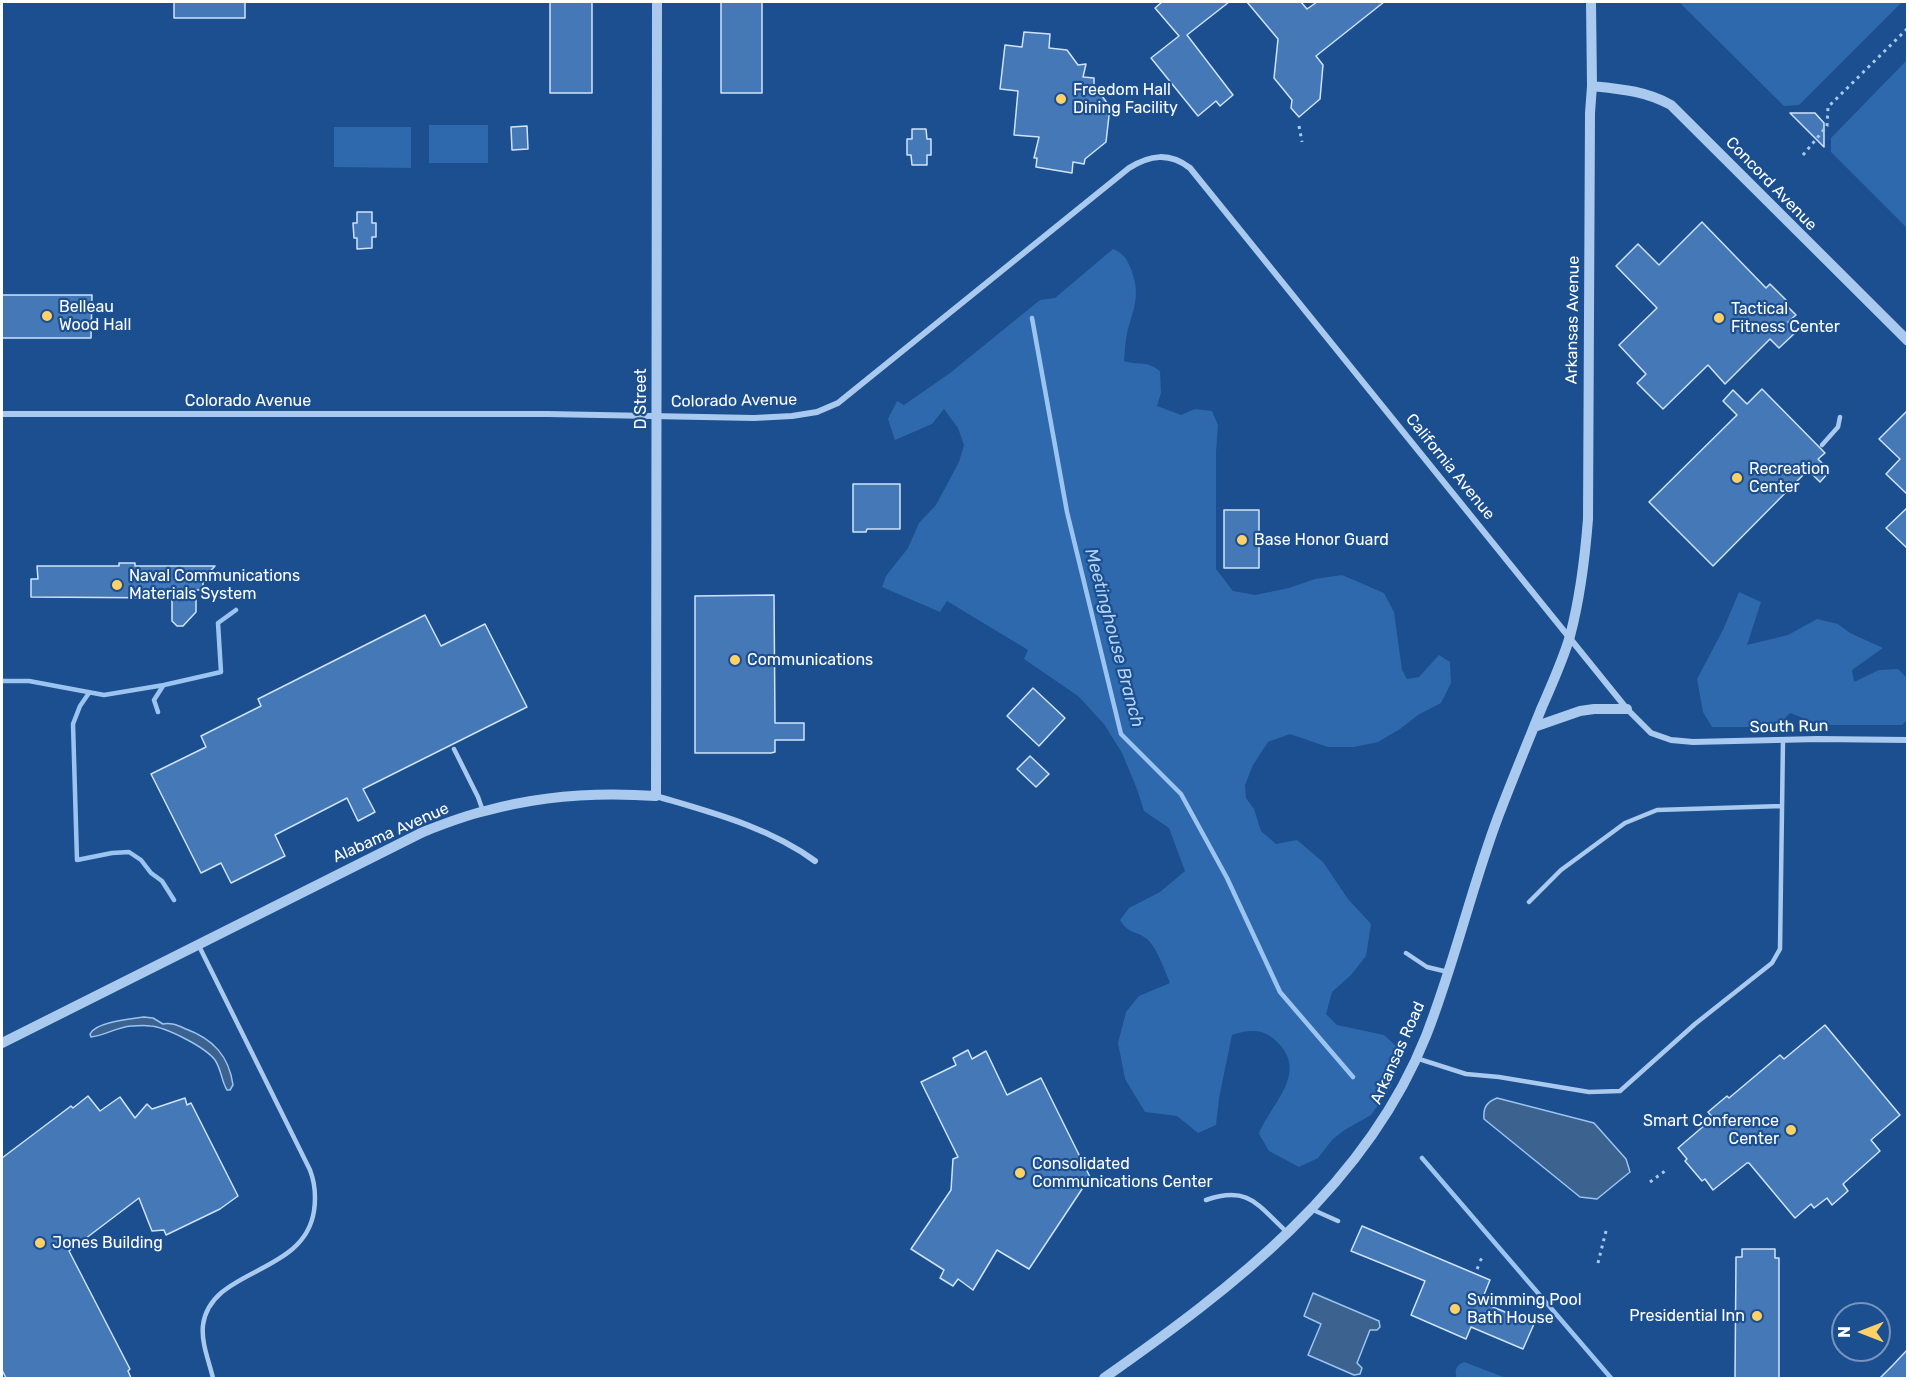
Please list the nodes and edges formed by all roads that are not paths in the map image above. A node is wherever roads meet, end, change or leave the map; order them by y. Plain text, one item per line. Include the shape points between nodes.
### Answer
1 (657, 2) edge
2 (1591, 2) edge
3 (1592, 86) junction
4 (1216, 200) joint
5 (1908, 341) edge
6 (2, 414) edge
7 (656, 415) junction
8 (1840, 417) dead end
9 (1822, 445) dead end
10 (1569, 638) junction
11 (1627, 709) junction
12 (1534, 727) junction
13 (1671, 740) joint
14 (1783, 740) junction
15 (1908, 740) edge
16 (454, 749) dead end
17 (656, 796) junction
18 (1782, 806) junction
19 (483, 811) junction
20 (815, 861) dead end
21 (1529, 902) dead end
22 (198, 943) junction
23 (1406, 953) dead end
24 (1448, 972) junction
25 (2, 1042) edge
26 (1416, 1058) junction
27 (1206, 1200) dead end
28 (1311, 1209) junction
29 (1338, 1221) dead end
30 (1288, 1233) junction
31 (213, 1378) edge
32 (1104, 1378) edge

1 - 7 street, D Street
2 - 3 street, Arkansas Avenue
3 - 5 street, Concord Avenue via 1642,92 1671,105
3 - 10 street, Arkansas Avenue via 1587,519 1583,572
4 - 7 street, Colorado Avenue via 1185,164 1167,157 1147,159 1129,168 828,408 792,416 754,418
4 - 10 street, California Avenue
6 - 7 street, Colorado Avenue
7 - 17 street, D Street
8 - 9 lane via 1838,427
10 - 11 street, California Avenue
10 - 12 street, Arkansas Road
11 - 12 street via 1580,711
11 - 13 street, California Avenue via 1651,733
12 - 24 street, Arkansas Road via 1497,822
13 - 14 street, South Run
14 - 15 street, South Run
14 - 18 lane
16 - 19 lane
17 - 19 street, Alabama Avenue via 536,800
17 - 20 street, Alabama Avenue via 722,815 795,846
18 - 21 lane via 1657,810 1625,823 1561,870
18 - 26 lane via 1777,956 1620,1090 1589,1092 1466,1074
19 - 22 street, Alabama Avenue via 423,832
22 - 25 street, Alabama Avenue
22 - 31 lane via 310,1170 315,1196 313,1217 290,1252 229,1286 213,1302 203,1323 204,1347
23 - 24 lane via 1427,967
24 - 26 street, Arkansas Road
26 - 28 street, Arkansas Road via 1379,1128
27 - 30 lane via 1235,1194 1249,1198
28 - 29 lane
28 - 30 street, Arkansas Road
30 - 32 street, Arkansas Road via 1197,1310

